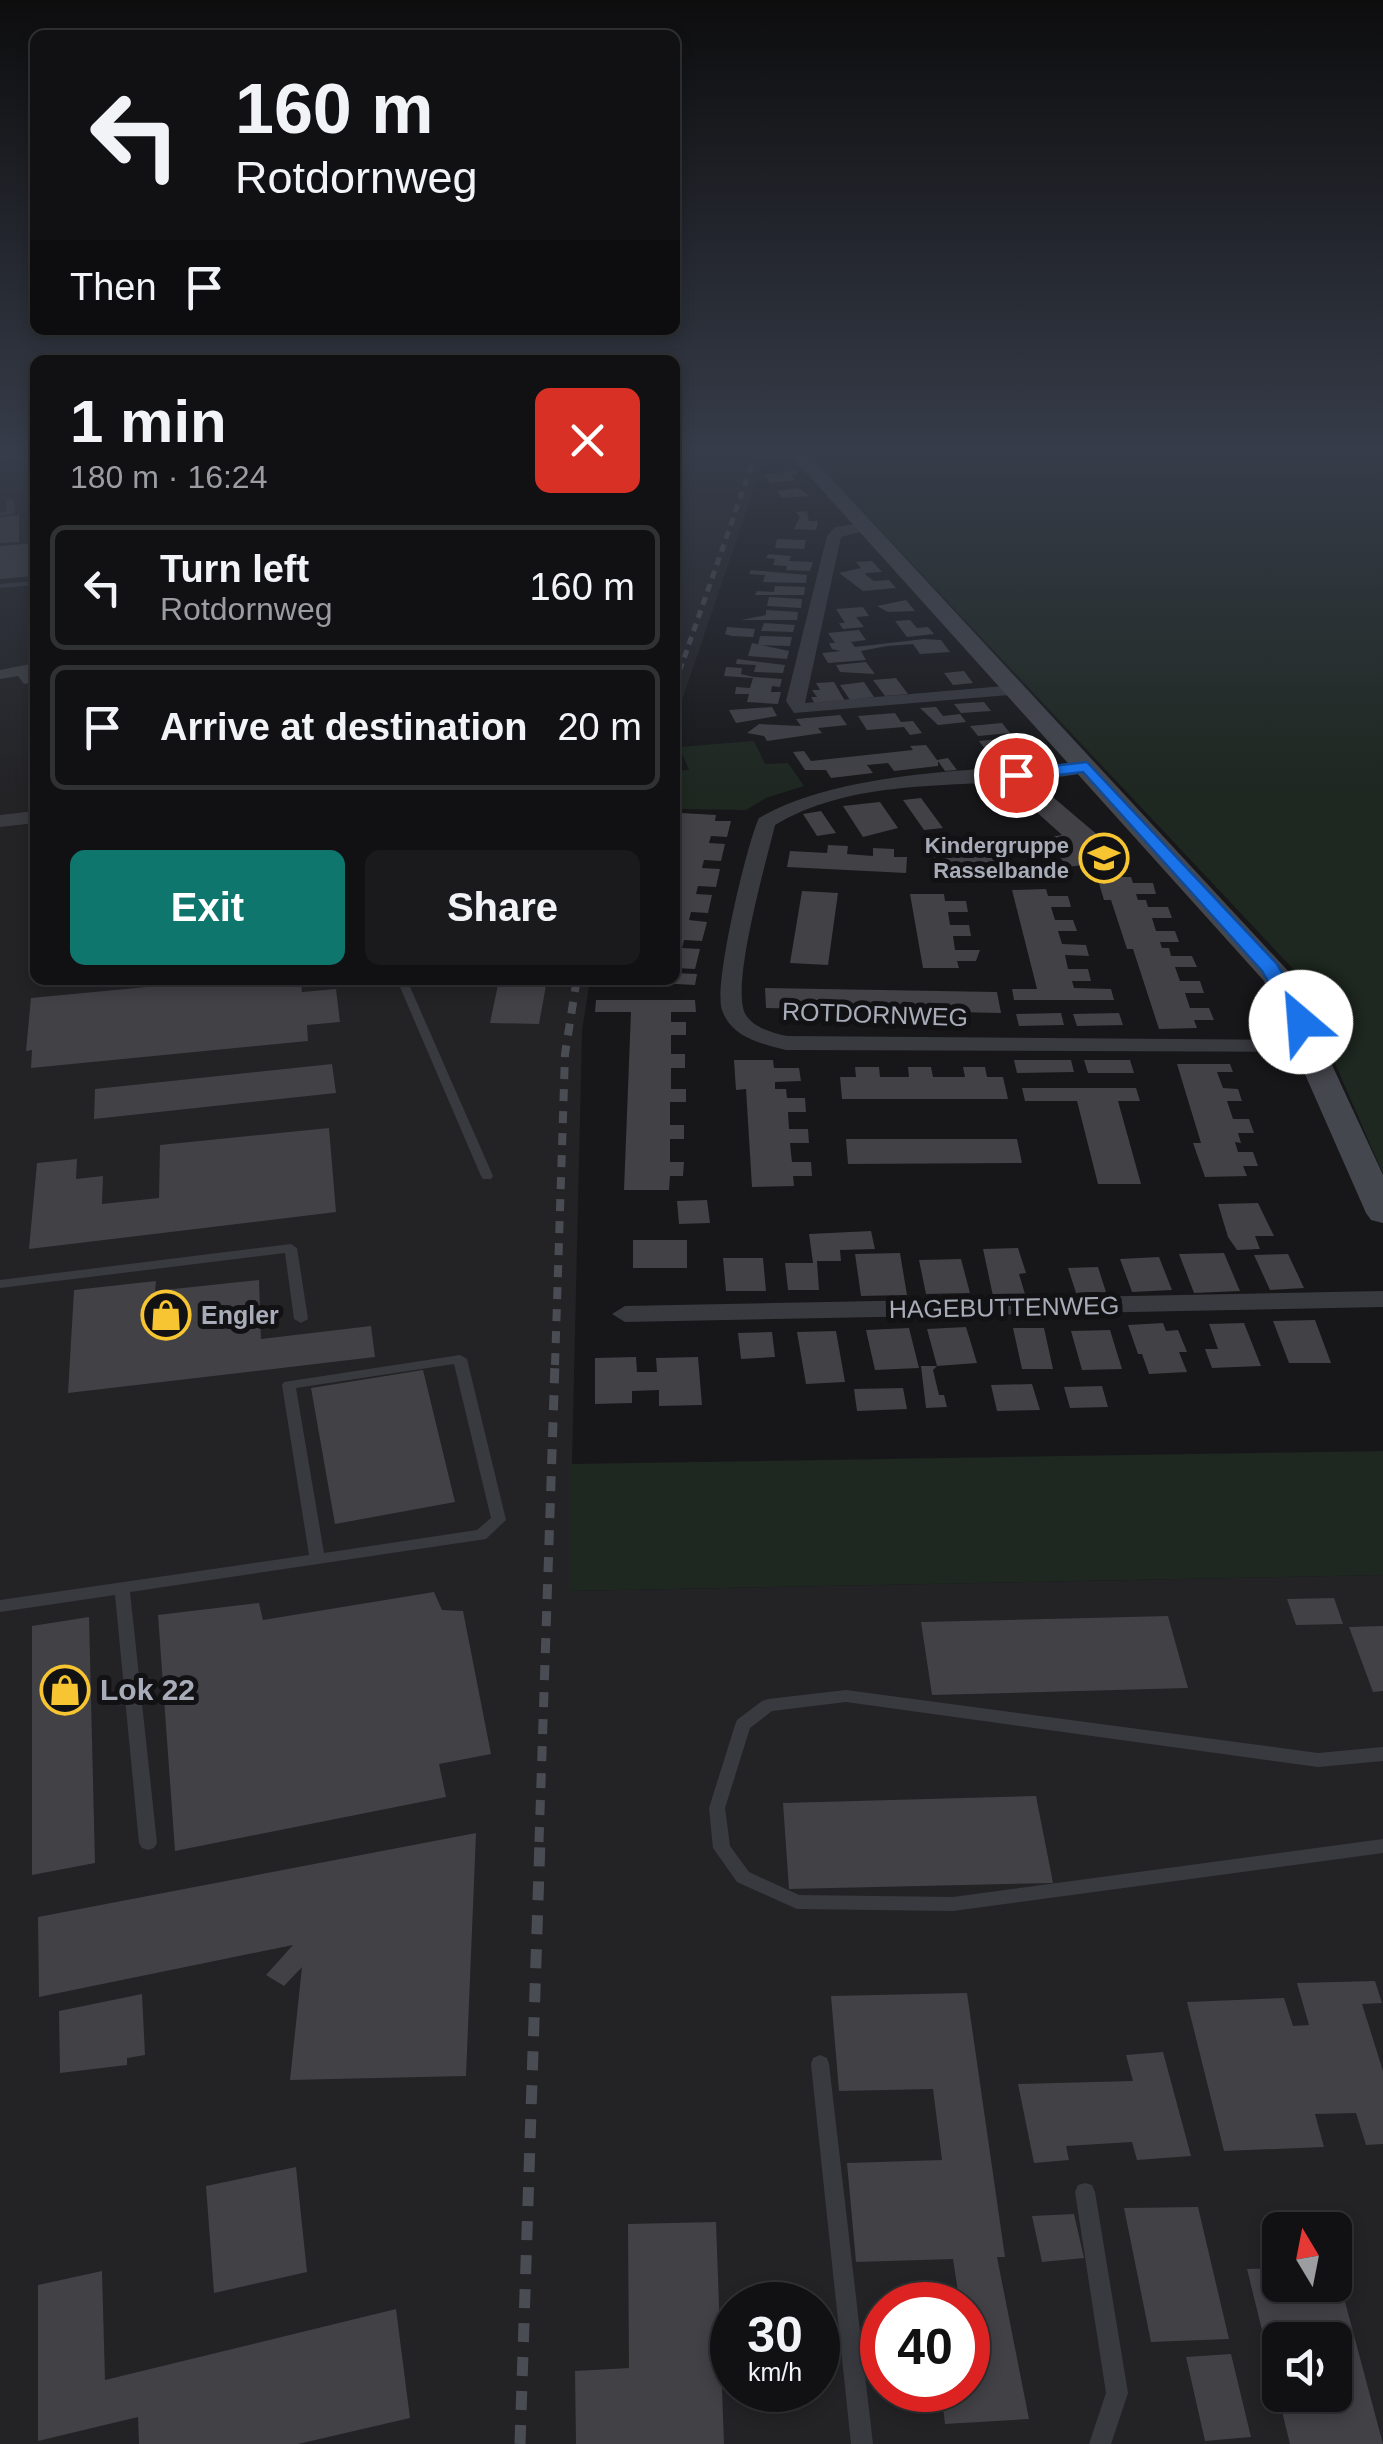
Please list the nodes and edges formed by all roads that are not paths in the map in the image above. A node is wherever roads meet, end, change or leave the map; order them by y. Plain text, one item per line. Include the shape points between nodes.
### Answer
1 (827, 564) edge
2 (898, 564) edge
3 (30, 583) edge
4 (0, 586) edge
5 (1016, 690) junction
6 (1087, 767) junction
7 (30, 818) edge
8 (0, 821) edge
9 (404, 985) edge
10 (1312, 1047) junction
11 (488, 1176) dead end
12 (1383, 1213) edge
13 (0, 1284) edge
14 (1383, 1300) edge
15 (625, 1314) dead end
16 (301, 1319) dead end
17 (317, 1558) junction
18 (122, 1587) junction
19 (0, 1606) edge
20 (1383, 1754) edge
21 (148, 1842) dead end
22 (1383, 1846) edge
23 (820, 2064) dead end
24 (1085, 2192) dead end
25 (862, 2444) edge
26 (1100, 2444) edge

1 - 5 street via 795,701 800,709
2 - 5 street
3 - 4 lane
5 - 6 street
6 - 10 street via 1278,978
6 - 10 street, ROTDORNWEG via 826,795 778,810 766,822 732,969 728,994 736,1020 786,1043
7 - 8 street
9 - 11 lane
10 - 12 street
13 - 16 lane via 291,1248
14 - 15 street, HAGEBUTTENWEG
17 - 17 lane via 481,1535 499,1520 460,1359 289,1385
17 - 18 lane
18 - 19 lane
18 - 21 lane
20 - 22 lane via 1318,1760 846,1696 768,1705 743,1725 717,1808 722,1848 743,1877 797,1902 953,1904
23 - 25 lane
24 - 26 lane via 1117,2393

